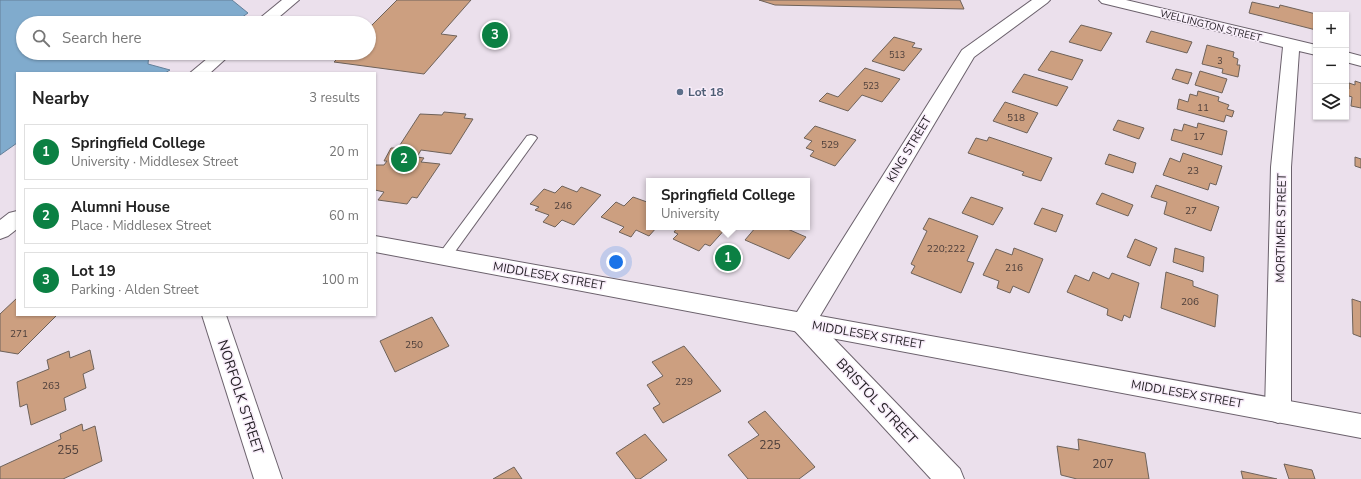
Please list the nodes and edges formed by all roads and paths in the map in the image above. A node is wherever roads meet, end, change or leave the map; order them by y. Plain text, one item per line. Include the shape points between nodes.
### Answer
1 (291, 0) edge
2 (1042, 0) edge
3 (1107, 0) edge
4 (271, 16) edge
5 (1291, 44) junction
6 (1313, 49) edge
7 (1349, 58) edge
8 (215, 60) edge
9 (1361, 61) edge
10 (200, 72) edge
11 (531, 138) dead end
12 (16, 219) edge
13 (0, 231) edge
14 (376, 244) edge
15 (444, 257) junction
16 (214, 316) edge
17 (803, 323) junction
18 (1278, 411) junction
19 (1361, 426) edge
20 (268, 479) edge
21 (950, 479) edge

1 - 4 street
2 - 17 street, KING STREET via 968,54
3 - 5 street, WELLINGTON STREET
5 - 6 street, WELLINGTON STREET
5 - 18 street, MORTIMER STREET via 1281,167
7 - 9 street
8 - 10 street
11 - 15 lane
12 - 13 street
14 - 15 street, MIDDLESEX STREET
15 - 17 street, MIDDLESEX STREET
16 - 20 street, NORFOLK STREET
17 - 18 street, MIDDLESEX STREET
17 - 21 street, BRISTOL STREET
18 - 19 street, MIDDLESEX STREET

